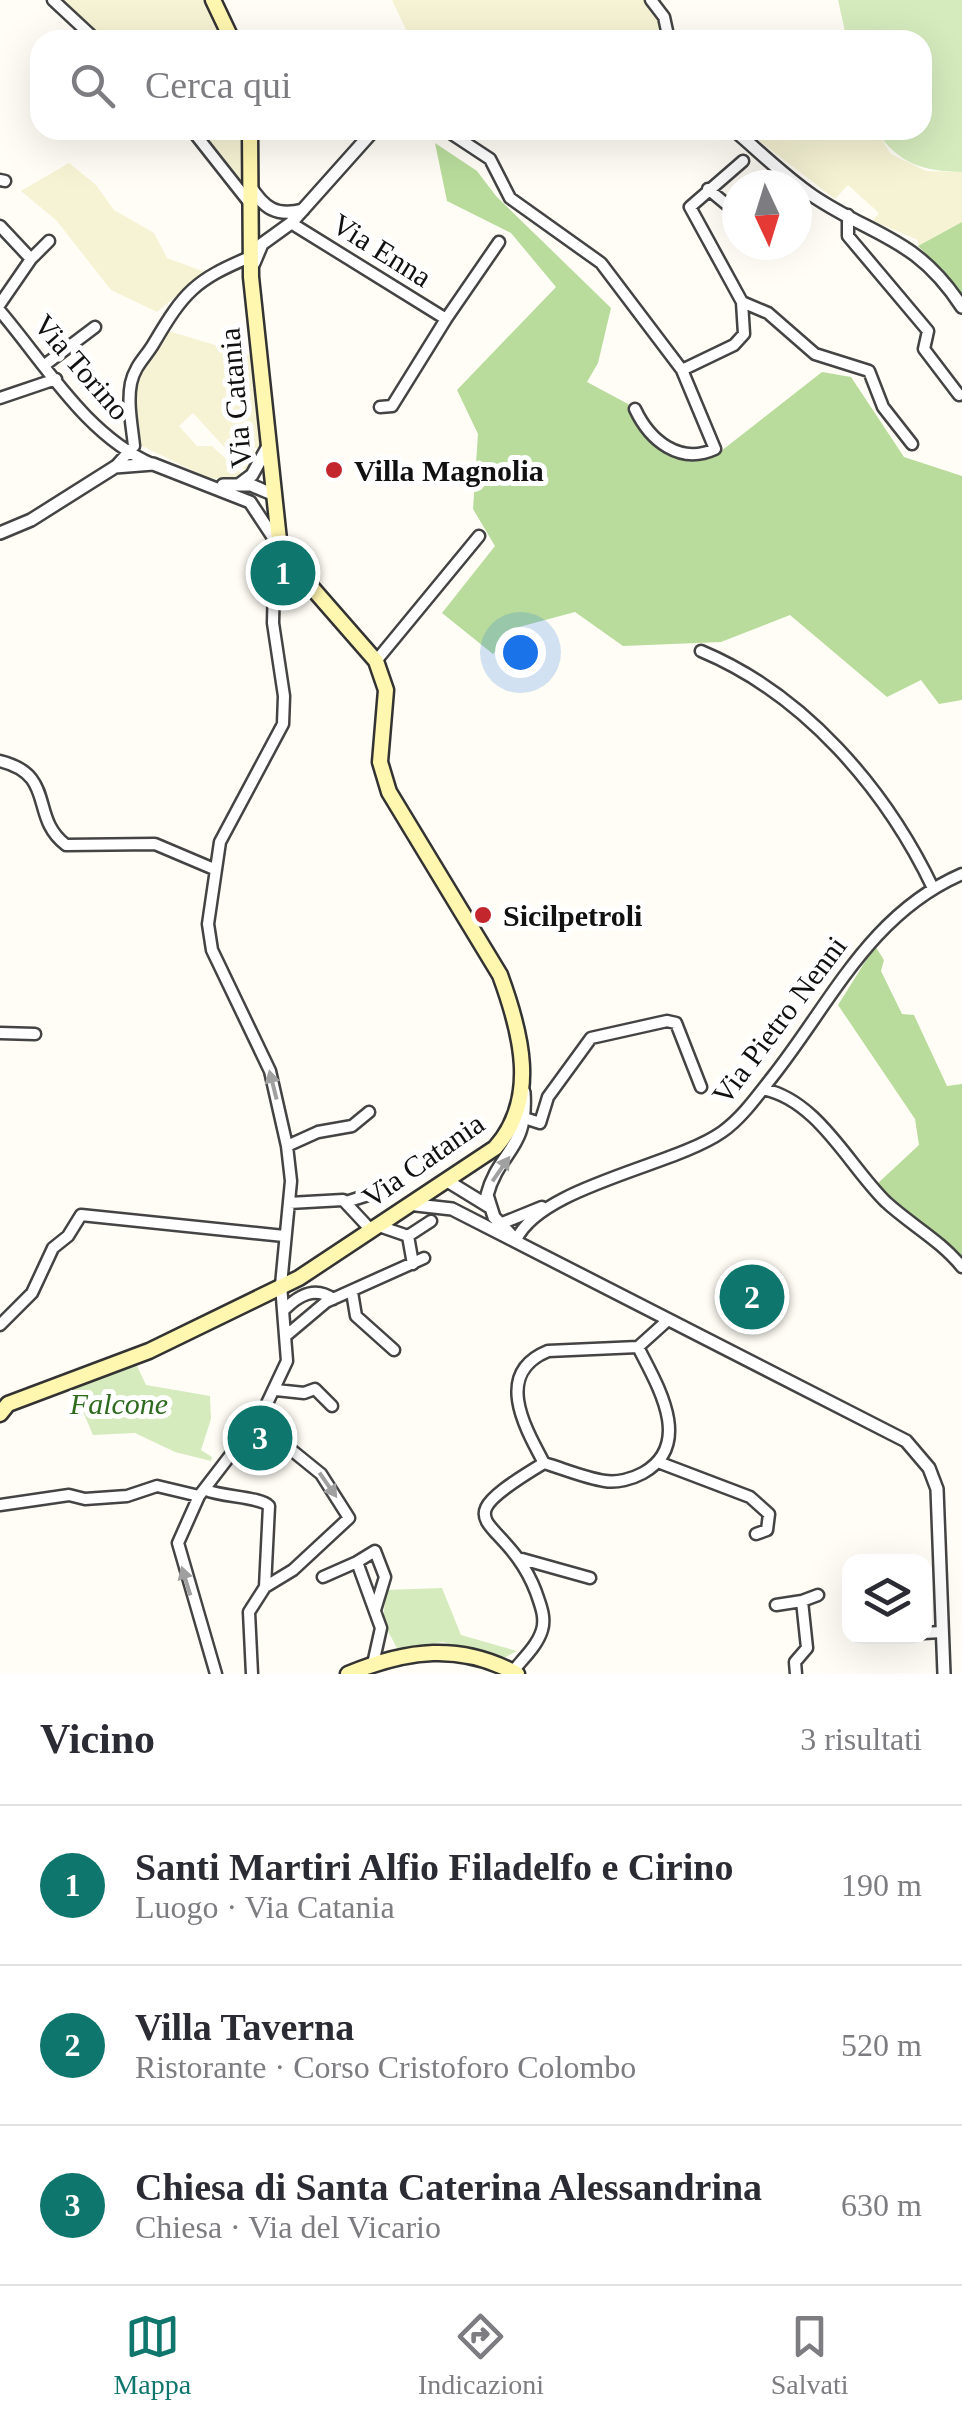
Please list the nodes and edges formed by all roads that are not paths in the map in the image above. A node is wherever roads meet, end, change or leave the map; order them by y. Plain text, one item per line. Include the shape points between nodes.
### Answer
1 (53, 0) edge
2 (213, 0) edge
3 (651, 0) edge
4 (85, 30) edge
5 (227, 30) edge
6 (667, 30) edge
7 (200, 140) edge
8 (250, 140) edge
9 (365, 140) edge
10 (461, 140) edge
11 (746, 140) edge
12 (743, 161) dead end
13 (249, 184) junction
14 (708, 189) junction
15 (722, 201) edge
16 (248, 202) junction
17 (302, 210) junction
18 (280, 214) junction
19 (848, 215) junction
20 (248, 225) junction
21 (288, 225) junction
22 (0, 226) edge
23 (49, 241) dead end
24 (499, 242) dead end
25 (250, 257) junction
26 (30, 259) junction
27 (252, 276) junction
28 (742, 302) junction
29 (0, 307) edge
30 (962, 307) edge
31 (446, 320) junction
32 (96, 327) dead end
33 (46, 364) junction
34 (682, 370) junction
35 (56, 379) junction
36 (959, 394) dead end
37 (0, 398) edge
38 (380, 407) dead end
39 (635, 409) dead end
40 (912, 444) dead end
41 (267, 448) junction
42 (128, 454) junction
43 (153, 464) junction
44 (115, 467) junction
45 (241, 492) junction
46 (272, 494) junction
47 (272, 529) junction
48 (0, 533) edge
49 (479, 536) dead end
50 (284, 554) junction
51 (274, 569) junction
52 (701, 651) dead end
53 (376, 661) junction
54 (0, 762) edge
55 (214, 870) junction
56 (962, 874) edge
57 (933, 888) junction
58 (0, 1033) edge
59 (35, 1034) dead end
60 (701, 1087) dead end
61 (763, 1089) junction
62 (369, 1112) dead end
63 (522, 1118) junction
64 (287, 1146) junction
65 (453, 1181) junction
66 (390, 1188) dead end
67 (567, 1199) junction
68 (346, 1202) junction
69 (289, 1203) junction
70 (416, 1205) junction
71 (488, 1206) junction
72 (466, 1216) junction
73 (431, 1221) dead end
74 (500, 1224) junction
75 (375, 1228) junction
76 (284, 1236) junction
77 (408, 1236) junction
78 (516, 1240) junction
79 (424, 1258) dead end
80 (412, 1264) junction
81 (962, 1267) edge
82 (281, 1285) junction
83 (352, 1292) junction
84 (334, 1299) junction
85 (285, 1310) junction
86 (668, 1320) junction
87 (0, 1324) edge
88 (288, 1334) junction
89 (638, 1346) junction
90 (394, 1350) dead end
91 (276, 1390) junction
92 (332, 1406) dead end
93 (0, 1414) edge
94 (262, 1414) junction
95 (247, 1434) junction
96 (284, 1444) junction
97 (544, 1462) junction
98 (658, 1462) junction
99 (202, 1493) junction
100 (0, 1505) edge
101 (756, 1534) dead end
102 (522, 1559) junction
103 (357, 1562) junction
104 (322, 1577) dead end
105 (590, 1578) dead end
106 (265, 1587) junction
107 (818, 1595) dead end
108 (802, 1601) junction
109 (776, 1606) dead end
110 (375, 1611) junction
111 (381, 1628) junction
112 (932, 1635) edge
113 (942, 1636) junction
114 (397, 1656) junction
115 (372, 1664) junction
116 (511, 1670) edge
117 (216, 1674) edge
118 (252, 1674) edge
119 (348, 1674) edge
120 (535, 1674) edge
121 (796, 1674) edge
122 (934, 1674) edge
123 (944, 1674) edge

1 - 4 street
2 - 5 main road
3 - 6 street
7 - 16 street
8 - 13 main road, Via Catania
9 - 17 street
10 - 34 street via 490,159 510,198 601,263
11 - 19 street via 810,194
12 - 14 street
13 - 16 main road, Via Catania
13 - 18 street
14 - 15 street
14 - 28 street via 690,206
16 - 20 main road, Via Catania
17 - 18 street
17 - 21 street
18 - 20 street
19 - 30 street via 926,262
19 - 36 street via 848,236 928,331 924,349
20 - 21 street via 262,231
20 - 25 main road, Via Catania
21 - 27 street via 262,244
21 - 31 street, Via Enna
22 - 26 street
23 - 26 street
24 - 31 street, Via Enna
25 - 27 main road, Via Catania
25 - 42 street via 196,286 138,362 131,383 134,446
26 - 29 street
27 - 41 main road, Via Catania
28 - 34 street via 740,340
28 - 40 street via 768,313 815,354 869,371 883,407
29 - 33 street, Via Torino
31 - 38 street, Via Enna via 392,406
32 - 33 street
33 - 35 street, Via Torino
34 - 39 street via 715,441 712,452 672,450 650,435
35 - 37 street
35 - 42 street, Via Torino
41 - 45 street
41 - 46 main road, Via Catania
42 - 43 street, Via Torino
42 - 44 street
43 - 44 street
43 - 45 street
44 - 48 street
45 - 46 street
45 - 47 street
46 - 47 main road, Via Catania
47 - 50 main road, Via Catania
47 - 51 street
49 - 53 street
50 - 51 street
50 - 51 street
50 - 53 main road, Via Catania
51 - 55 street via 283,724 225,832
52 - 57 street via 739,667 818,726 895,822
53 - 63 main road, Via Catania via 386,690 383,776 500,975 524,1092
54 - 55 street via 30,774 47,826 66,846 155,844
64 -> 55 street via 270,1071 212,950
56 - 57 street, Via Pietro Nenni
57 - 61 street, Via Pietro Nenni via 877,932
58 - 59 street
60 - 63 street via 676,1023 618,1030 584,1043 548,1096 540,1123
61 - 67 street, Via Pietro Nenni via 709,1140
61 - 81 street via 808,1114 884,1200
62 - 64 street via 352,1126
63 - 65 main road, Via Catania
71 -> 63 street via 490,1185 515,1148
64 - 69 street
65 - 70 main road, Via Catania
65 - 71 street
65 - 72 street
66 - 68 street
67 - 74 street
67 - 78 street via 537,1215
68 - 69 street via 332,1197
68 - 75 street
69 - 76 street
70 - 72 street via 441,1205
70 - 75 main road, Via Catania
71 - 74 street
72 - 78 street
73 - 77 street
74 - 78 street
75 - 77 street
75 - 82 main road, Via Catania
76 - 82 street
76 - 87 street via 80,1215 53,1248 32,1293
77 - 80 street
78 - 86 street
79 - 80 street
80 - 83 street
82 - 85 street
82 - 93 main road, Via Catania via 150,1351 8,1404
83 - 84 street
83 - 90 street via 356,1316
84 - 85 street via 316,1292 298,1296
84 - 88 street
85 - 88 street
86 - 89 street
86 - 113 street via 915,1450 937,1490
88 - 91 street
89 - 97 street via 548,1351 526,1364 516,1395
89 - 98 street via 668,1414
91 - 92 street via 316,1389
91 - 94 street
94 - 95 street
94 - 96 street
95 - 96 street via 263,1454
95 - 99 street
96 -> 106 street via 321,1474 349,1518
97 - 98 street via 618,1481
97 - 102 street via 494,1493 485,1506 488,1526
98 - 101 street via 750,1497 769,1514 767,1530
99 - 100 street via 157,1486 127,1496 70,1494
99 - 106 street via 268,1503
117 -> 99 street via 179,1559 183,1526
102 - 105 street
102 - 116 street via 544,1622 536,1643
103 - 104 street
103 - 110 street
103 - 110 street via 375,1551 385,1577
106 - 118 street via 249,1612
107 - 108 street
108 - 109 street
108 - 121 street via 807,1648 795,1662
110 - 111 street
111 - 114 street
111 - 115 street
112 - 113 street
113 - 122 street
113 - 123 street
114 - 115 main road
114 - 116 main road via 441,1651
115 - 119 main road
116 - 120 main road

